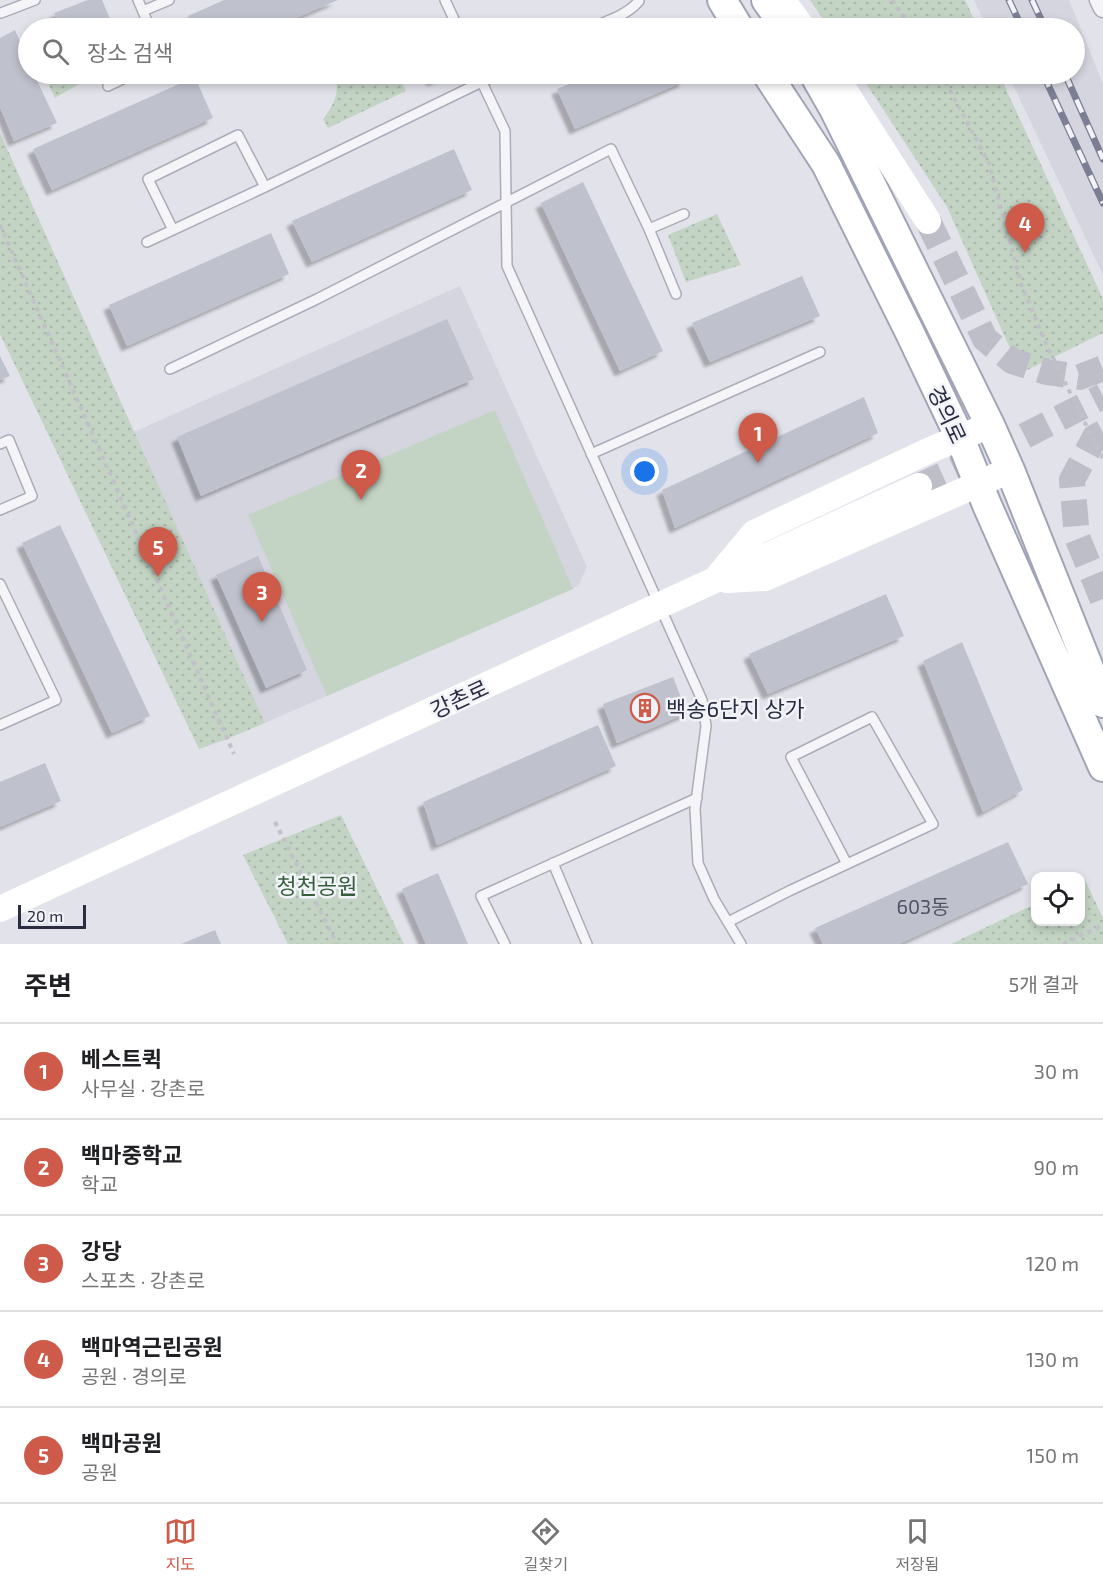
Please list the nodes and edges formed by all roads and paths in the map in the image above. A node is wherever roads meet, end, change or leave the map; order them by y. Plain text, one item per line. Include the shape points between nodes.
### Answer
1 (35, 0) edge
2 (138, 0) edge
3 (169, 0) edge
4 (445, 0) edge
5 (722, 0) edge
6 (766, 0) edge
7 (782, 0) edge
8 (892, 0) edge
9 (1100, 0) edge
10 (639, 1) edge
11 (1103, 8) edge
12 (143, 11) junction
13 (1, 13) edge
14 (146, 18) edge
15 (453, 18) edge
16 (616, 18) edge
17 (733, 18) edge
18 (779, 18) edge
19 (796, 18) edge
20 (904, 18) edge
21 (112, 84) edge
22 (466, 84) edge
23 (483, 84) edge
24 (774, 84) edge
25 (820, 84) edge
26 (840, 84) edge
27 (946, 84) edge
28 (108, 86) dead end
29 (265, 187) junction
30 (506, 202) junction
31 (684, 214) dead end
32 (928, 221) tunnel mouth
33 (0, 225) edge
34 (649, 229) junction
35 (173, 230) junction
36 (147, 242) dead end
37 (676, 294) dead end
38 (820, 352) dead end
39 (170, 369) dead end
40 (990, 425) junction
41 (960, 438) junction
42 (0, 444) edge
43 (591, 454) junction
44 (1103, 459) edge
45 (1010, 470) junction
46 (978, 484) junction
47 (919, 486) tunnel mouth
48 (0, 510) edge
49 (715, 580) junction
50 (0, 584) edge
51 (659, 606) junction
52 (1103, 703) edge
53 (0, 725) edge
54 (234, 754) dead end
55 (1103, 767) edge
56 (697, 798) junction
57 (275, 822) dead end
58 (553, 863) junction
59 (847, 864) junction
60 (0, 909) edge
61 (728, 922) junction
62 (1103, 925) edge
63 (338, 944) edge
64 (504, 944) edge
65 (586, 944) edge
66 (741, 944) edge
67 (1063, 944) edge

1 - 13 lane
2 - 12 lane
3 - 12 lane
4 - 15 lane
5 - 17 main road
6 - 18 main road
7 - 19 main road
8 - 20 path
9 - 11 street
10 - 16 lane
12 - 14 lane
21 - 28 lane
22 - 29 lane
23 - 30 lane via 505,131
24 - 41 main road, 경의로 via 826,164
25 - 40 main road, 경의로
26 - 32 main road
27 - 44 path via 988,163 1020,284
29 - 35 lane
29 - 35 lane via 238,135 148,179
30 - 34 lane via 611,149
30 - 39 lane
30 - 43 lane via 507,266
31 - 34 lane
33 - 54 path
34 - 37 lane
35 - 36 lane
38 - 43 lane
40 - 41 main road
40 - 45 main road, 경의로
41 - 46 main road, 경의로
41 - 49 main road via 754,533
42 - 48 lane via 9,440 33,496
43 - 51 lane
45 - 46 main road
45 - 52 main road, 경의로
46 - 49 main road via 765,578
46 - 55 main road, 경의로
47 - 49 main road, 강촌로
49 - 51 main road, 강촌로
50 - 53 lane via 56,700
51 - 56 lane via 702,700 706,726
51 - 60 main road, 강촌로
56 - 58 lane
56 - 61 lane via 698,863
57 - 63 path
58 - 64 lane via 481,896
58 - 65 lane
59 - 59 lane via 933,824 872,717 792,757
59 - 61 lane
61 - 66 lane
62 - 67 path

